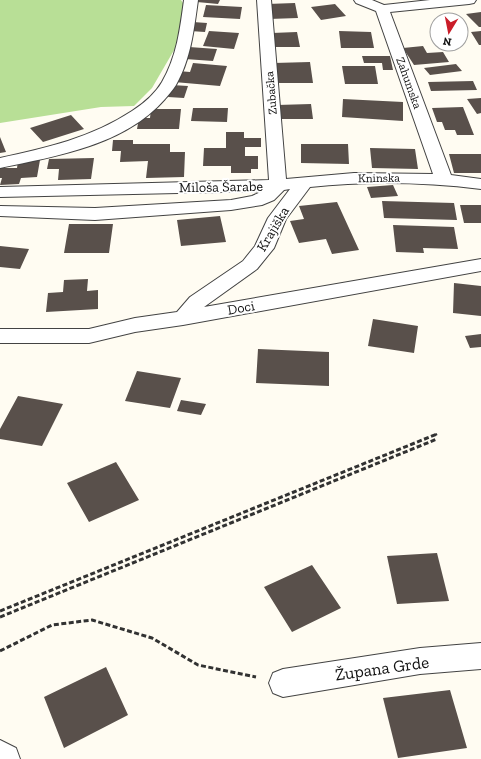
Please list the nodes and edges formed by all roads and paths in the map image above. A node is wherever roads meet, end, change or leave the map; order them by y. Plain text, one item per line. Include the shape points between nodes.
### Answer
1 (192, 0) edge
2 (264, 0) edge
3 (361, 0) edge
4 (469, 0) edge
5 (382, 9) junction
6 (0, 163) edge
7 (444, 179) junction
8 (304, 182) junction
9 (481, 184) edge
10 (278, 185) junction
11 (0, 192) edge
12 (0, 211) edge
13 (481, 265) edge
14 (183, 318) junction
15 (0, 336) edge
16 (436, 434) dead end
17 (437, 438) dead end
18 (0, 611) edge
19 (0, 617) edge
20 (0, 651) edge
21 (481, 656) edge
22 (283, 683) joint
23 (0, 755) edge
24 (5, 759) edge

1 - 6 street via 186,41 169,84 150,106 125,123 93,139 55,151
2 - 10 street, Zubačka
3 - 5 street
4 - 5 street
5 - 7 street, Zahumska
7 - 8 street, Kninska via 377,177
7 - 9 street, Kninska
8 - 10 street, Kninska
8 - 14 street, Krajiška via 277,218 264,248 250,265 197,302
10 - 11 street, Miloša Šarabe
10 - 12 street, Miloša Šarabe via 268,196 256,201 231,205 95,214
13 - 14 street, Doci
14 - 15 street, Doci via 135,325 89,336
16 - 18 path
17 - 19 path
20 - 22 path via 52,625 92,620 152,638 198,665
21 - 22 street, Župana Grde via 420,661
23 - 24 street

